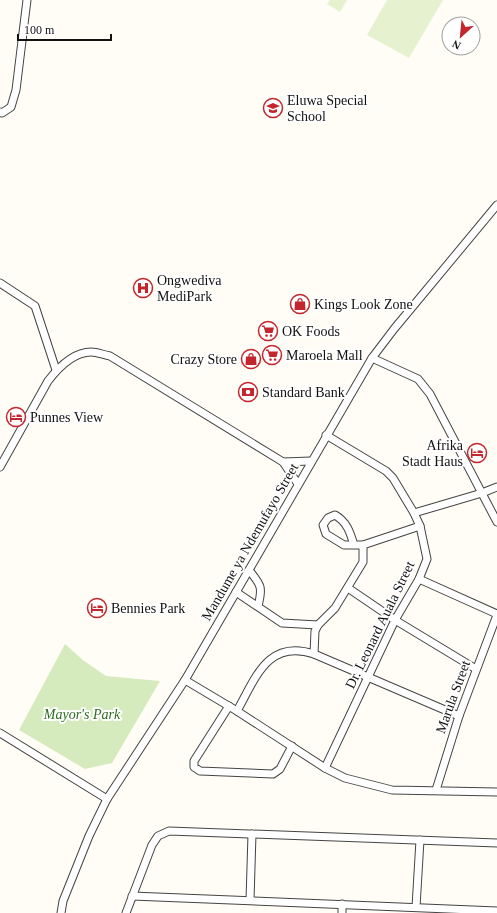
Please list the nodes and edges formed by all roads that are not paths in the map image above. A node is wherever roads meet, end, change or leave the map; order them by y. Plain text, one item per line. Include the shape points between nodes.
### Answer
1 (27, 0) edge
2 (0, 112) edge
3 (497, 205) edge
4 (0, 283) edge
5 (372, 358) junction
6 (56, 370) junction
7 (326, 435) junction
8 (311, 461) junction
9 (283, 462) junction
10 (0, 467) edge
11 (298, 484) junction
12 (497, 487) edge
13 (482, 493) junction
14 (414, 513) junction
15 (497, 522) edge
16 (420, 526) junction
17 (354, 545) junction
18 (363, 545) junction
19 (249, 570) junction
20 (419, 578) junction
21 (348, 588) junction
22 (236, 592) junction
23 (258, 606) junction
24 (497, 614) edge
25 (395, 620) junction
26 (318, 625) junction
27 (314, 654) junction
28 (476, 669) junction
29 (368, 678) junction
30 (185, 680) junction
31 (229, 706) junction
32 (237, 710) junction
33 (459, 716) junction
34 (0, 733) edge
35 (292, 746) junction
36 (325, 768) junction
37 (436, 790) junction
38 (497, 792) edge
39 (107, 799) junction
40 (252, 834) junction
41 (420, 840) junction
42 (497, 843) edge
43 (132, 896) junction
44 (250, 900) junction
45 (342, 904) junction
46 (416, 907) junction
47 (497, 911) edge
48 (61, 913) edge
49 (126, 913) edge
50 (342, 913) edge

1 - 2 street via 16,90 11,107
3 - 5 street, Mandume ya Ndemufayo Street
4 - 6 street via 35,306
5 - 7 street, Mandume ya Ndemufayo Street
5 - 13 street via 418,379 430,394
6 - 9 street via 70,359 91,352 110,356
6 - 10 street
7 - 8 street, Mandume ya Ndemufayo Street
7 - 14 street, Dr. Leonard Auala Street via 386,471
8 - 9 street
8 - 11 street, Mandume ya Ndemufayo Street
9 - 11 street
11 - 19 street, Mandume ya Ndemufayo Street
12 - 13 street
13 - 14 street
13 - 15 street
14 - 16 street, Dr. Leonard Auala Street
16 - 18 street
16 - 20 street, Dr. Leonard Auala Street via 427,560
17 - 17 street via 344,545 326,534 323,525 328,518 335,515 343,520
17 - 18 street
18 - 21 street via 363,562
19 - 22 street, Mandume ya Ndemufayo Street
19 - 23 street via 261,584
20 - 24 street
20 - 25 street, Dr. Leonard Auala Street
21 - 25 street
21 - 26 street via 335,608
22 - 23 street
22 - 30 street, Mandume ya Ndemufayo Street
23 - 26 street via 282,623
24 - 28 street, Marula Street
25 - 28 street
25 - 29 street, Dr. Leonard Auala Street
26 - 27 street via 314,631
27 - 29 street
27 - 32 street via 294,650 268,659
28 - 33 street, Marula Street
29 - 33 street
29 - 36 street, Dr. Leonard Auala Street
30 - 31 street
30 - 39 street, Mandume ya Ndemufayo Street
31 - 32 street
31 - 35 street via 194,761 194,767 200,771 273,774 280,769
32 - 35 street
33 - 37 street, Marula Street
34 - 39 street
35 - 36 street
36 - 37 street via 345,778 392,790
37 - 38 street
39 - 48 street, Mandume ya Ndemufayo Street via 89,836 63,901
40 - 41 street
40 - 43 street via 169,831 158,836
40 - 44 street
41 - 42 street
41 - 46 street
43 - 44 street
43 - 49 street
44 - 45 street
45 - 46 street
45 - 50 street
46 - 47 street

